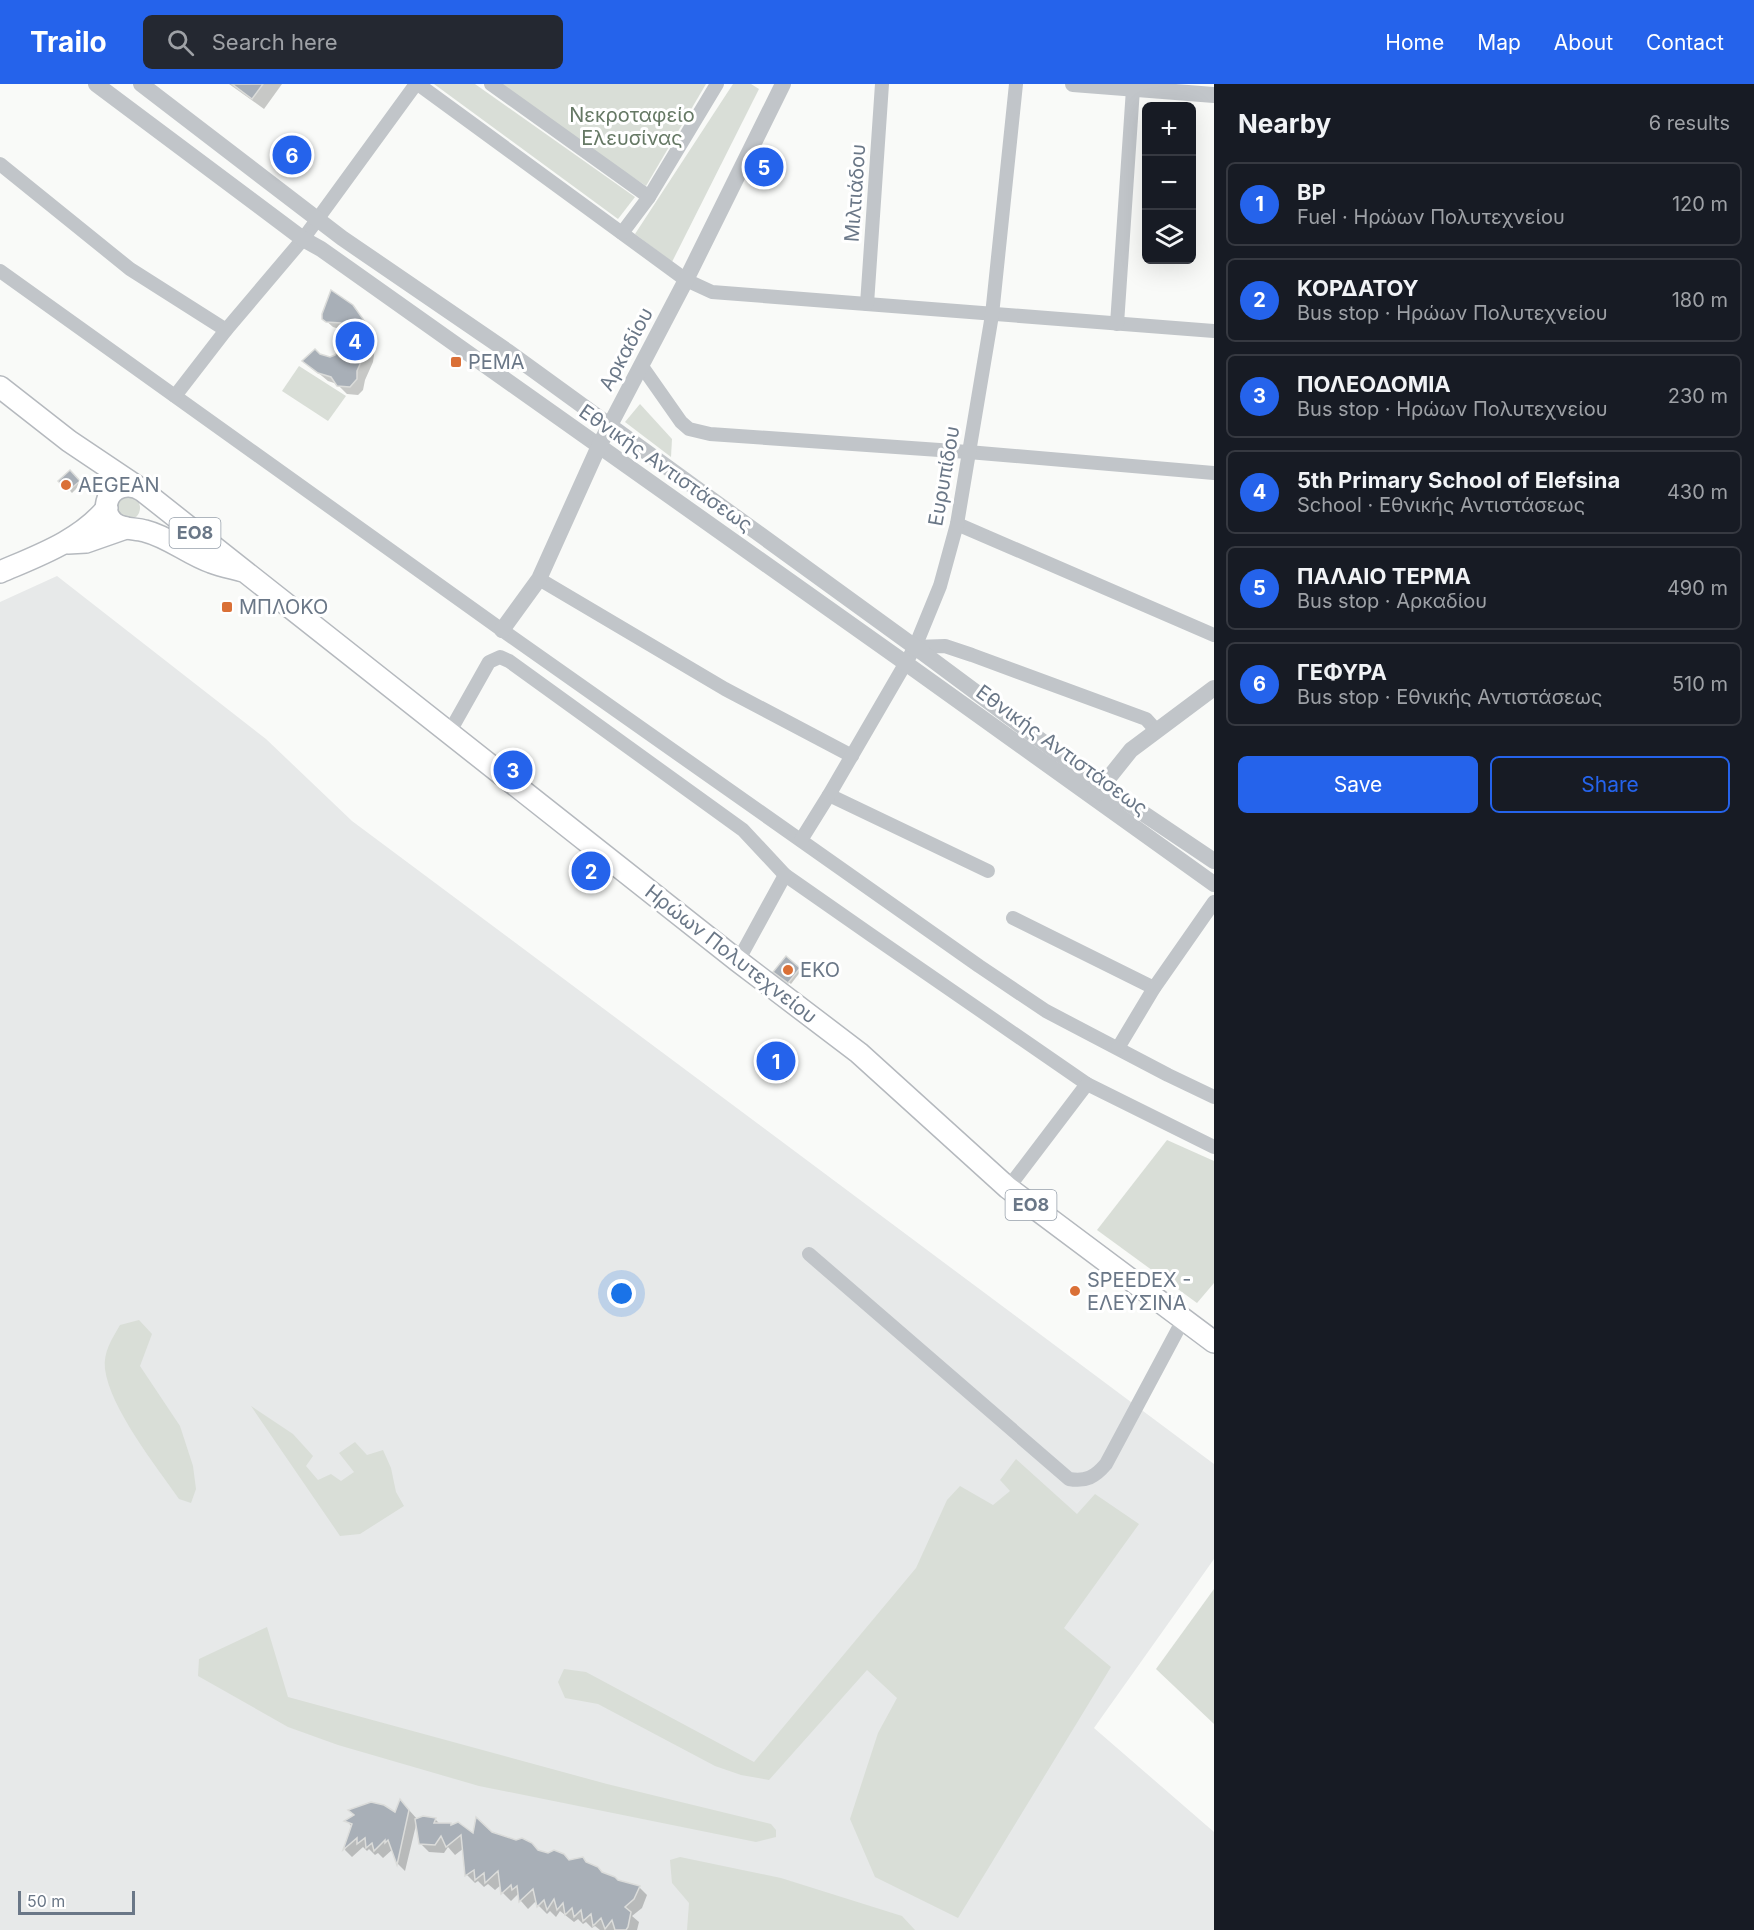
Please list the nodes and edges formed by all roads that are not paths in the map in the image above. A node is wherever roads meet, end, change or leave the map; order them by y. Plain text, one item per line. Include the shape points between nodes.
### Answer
1 (96, 84) edge
2 (141, 84) edge
3 (417, 84) edge
4 (491, 84) edge
5 (717, 84) edge
6 (783, 84) edge
7 (882, 84) edge
8 (1016, 84) edge
9 (1073, 84) edge
10 (1133, 89) junction
11 (1214, 95) edge
12 (0, 164) edge
13 (649, 197) junction
14 (316, 219) junction
15 (622, 233) junction
16 (303, 239) junction
17 (0, 271) edge
18 (687, 280) junction
19 (867, 304) junction
20 (992, 315) junction
21 (1117, 324) junction
22 (226, 330) junction
23 (1214, 331) edge
24 (641, 365) junction
25 (0, 387) edge
26 (175, 396) junction
27 (609, 426) junction
28 (69, 441) junction
29 (599, 446) junction
30 (968, 452) junction
31 (1214, 473) edge
32 (143, 492) junction
33 (108, 502) junction
34 (957, 524) junction
35 (129, 528) junction
36 (65, 543) junction
37 (243, 571) junction
38 (0, 573) edge
39 (539, 579) junction
40 (502, 630) junction
41 (1214, 635) edge
42 (915, 647) junction
43 (904, 662) junction
44 (1214, 688) edge
45 (1156, 730) junction
46 (449, 733) junction
47 (852, 756) junction
48 (1097, 792) junction
49 (830, 795) junction
50 (801, 840) junction
51 (1214, 861) edge
52 (988, 871) dead end
53 (785, 874) junction
54 (1214, 884) edge
55 (1214, 902) edge
56 (1013, 918) dead end
57 (738, 961) junction
58 (1154, 988) junction
59 (1118, 1048) junction
60 (1088, 1084) junction
61 (1214, 1097) edge
62 (1214, 1146) edge
63 (1008, 1188) junction
64 (809, 1254) dead end
65 (1183, 1320) junction
66 (1214, 1342) edge

1 - 16 street, Εθνικής Αντιστάσεως
2 - 14 street, Εθνικής Αντιστάσεως
3 - 14 street
3 - 15 street
4 - 13 street
5 - 13 street
6 - 18 street, Αρκαδίου
7 - 19 street, Μιλτιάδου
8 - 20 street, Ευρυπίδου
9 - 10 street
10 - 11 street
10 - 21 street
12 - 22 street via 130,268
13 - 15 street
14 - 16 street
14 - 27 street, Εθνικής Αντιστάσεως
15 - 18 street
16 - 22 street
16 - 29 street, Εθνικής Αντιστάσεως
17 - 26 street
18 - 19 street via 712,292
18 - 24 street, Αρκαδίου
19 - 20 street
20 - 21 street
20 - 30 street, Ευρυπίδου
21 - 23 street
22 - 26 street
24 - 27 street, Αρκαδίου
24 - 30 street via 681,422 698,432
25 - 28 main road, Ηρώων Πολυτεχνείου
26 - 40 street
27 - 29 street, Αρκαδίου
27 - 42 street, Εθνικής Αντιστάσεως
28 - 32 main road, Ηρώων Πολυτεχνείου
28 - 33 main road, Ηρώων Πολυτεχνείου
29 - 39 street, Αρκαδίου
29 - 43 street, Εθνικής Αντιστάσεως
30 - 31 street
30 - 34 street, Ευρυπίδου
32 - 33 main road via 123,486 116,489
32 - 35 main road, ΕΟ8 via 150,511 140,525
32 - 37 main road, Ηρώων Πολυτεχνείου / ΕΟ8
33 - 35 main road, Ηρώων Πολυτεχνείου / ΕΟ8 via 108,514 115,524
33 - 36 main road via 97,519
34 - 41 street
34 - 42 street, Ευρυπίδου via 940,586
35 - 36 main road via 86,542
35 - 37 main road, Ηρώων Πολυτεχνείου / ΕΟ8
36 - 38 main road
37 - 46 main road, Ηρώων Πολυτεχνείου / ΕΟ8
39 - 40 street, Αρκαδίου
39 - 47 street via 725,689
40 - 50 street
42 - 43 street, Ευρυπίδου
42 - 45 street via 945,646 972,655 1146,719
42 - 48 street, Εθνικής Αντιστάσεως
43 - 47 street, Ευρυπίδου
43 - 48 street, Εθνικής Αντιστάσεως
44 - 45 street
45 - 48 street via 1131,750
46 - 53 street via 489,662 500,657 743,830
46 - 57 main road, Ηρώων Πολυτεχνείου / ΕΟ8
47 - 49 street, Ευρυπίδου
48 - 51 street, Εθνικής Αντιστάσεως
48 - 54 street, Εθνικής Αντιστάσεως
49 - 50 street, Ευρυπίδου
49 - 52 street
50 - 59 street via 1046,1011
53 - 57 street
53 - 60 street
55 - 58 street
56 - 58 street
57 - 63 main road, Ηρώων Πολυτεχνείου / ΕΟ8 via 859,1053
58 - 59 street
59 - 61 street
60 - 62 street
60 - 63 street
63 - 65 main road, Ηρώων Πολυτεχνείου / ΕΟ8
64 - 65 street via 1069,1479 1096,1476 1106,1464
65 - 66 main road, Ηρώων Πολυτεχνείου / ΕΟ8

